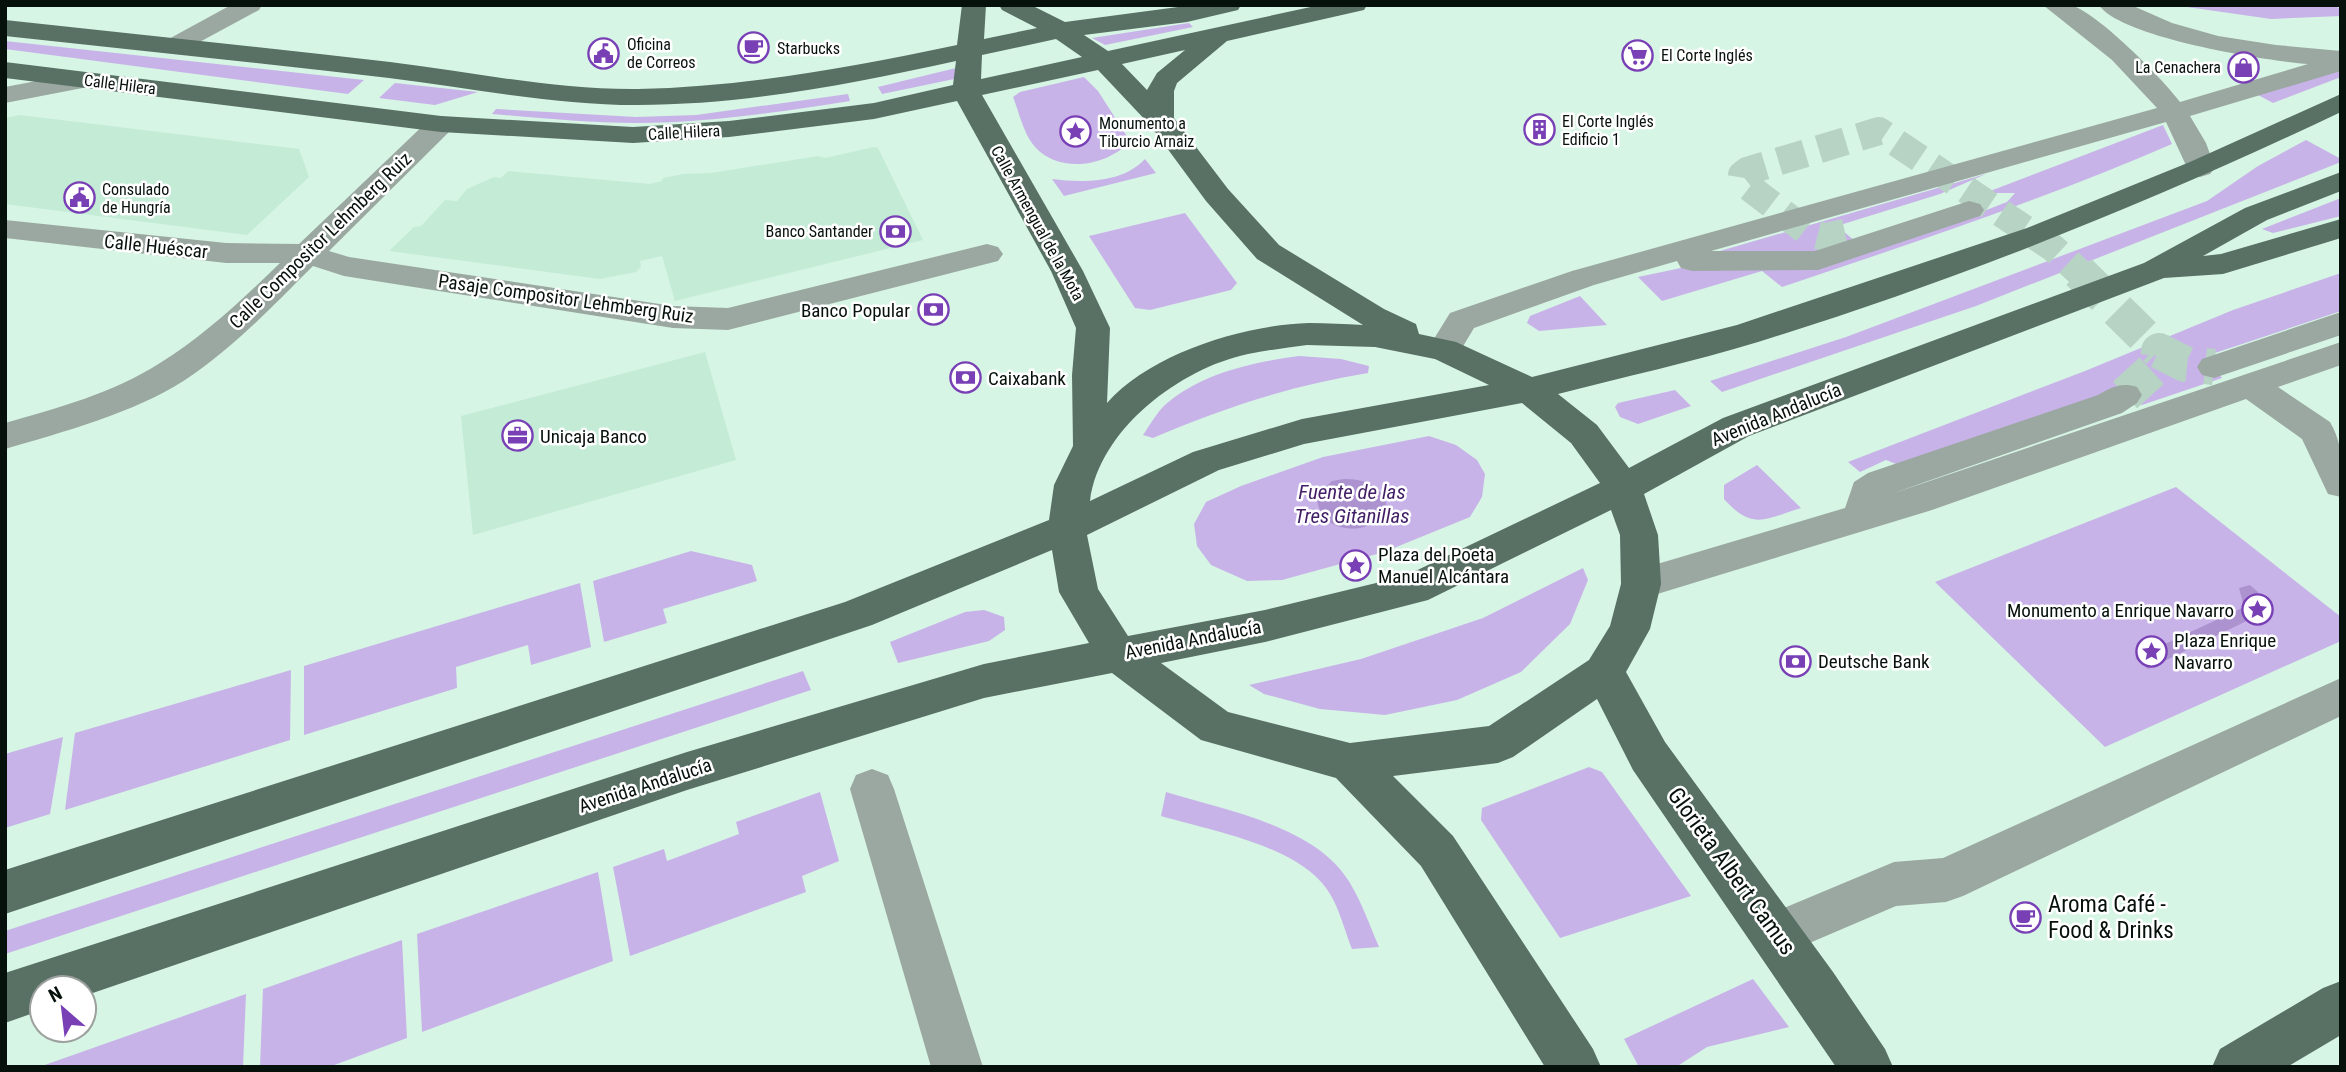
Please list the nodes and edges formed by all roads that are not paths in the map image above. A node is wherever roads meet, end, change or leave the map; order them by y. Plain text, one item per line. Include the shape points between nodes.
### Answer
1 (250, 5) edge
2 (974, 5) edge
3 (1011, 5) edge
4 (1228, 5) edge
5 (1354, 5) edge
6 (2055, 5) edge
7 (2095, 8) edge
8 (5, 29) edge
9 (1061, 30) junction
10 (1222, 33) junction
11 (174, 46) junction
12 (970, 51) junction
13 (1102, 59) junction
14 (2341, 59) edge
15 (5, 70) edge
16 (84, 80) junction
17 (966, 92) junction
18 (571, 93) junction
19 (5, 95) edge
20 (2341, 102) edge
21 (2173, 111) junction
22 (1160, 119) junction
23 (441, 124) junction
24 (2081, 136) junction
25 (2200, 168) junction
26 (2341, 181) edge
27 (1969, 210) dead end
28 (2341, 228) edge
29 (5, 229) edge
30 (1845, 233) tunnel mouth
31 (308, 254) junction
32 (987, 254) dead end
33 (1642, 262) junction
34 (2155, 270) junction
35 (2341, 323) edge
36 (1444, 350) junction
37 (2341, 354) edge
38 (2214, 367) tunnel mouth
39 (2250, 385) junction
40 (1529, 390) junction
41 (2125, 395) tunnel mouth
42 (5, 436) edge
43 (1091, 446) junction
44 (2341, 484) edge
45 (1623, 488) junction
46 (1862, 517) junction
47 (1067, 528) junction
48 (1641, 584) junction
49 (1116, 654) junction
50 (1604, 672) junction
51 (2341, 696) edge
52 (1350, 762) junction
53 (872, 789) dead end
54 (5, 892) edge
55 (1777, 934) junction
56 (5, 998) edge
57 (2341, 1006) edge
58 (957, 1067) edge
59 (1575, 1067) edge
60 (1867, 1067) edge
61 (2238, 1067) edge

1 - 11 street
2 - 12 main road
3 - 9 main road
4 - 9 main road, Calle Hilera
5 - 10 main road, Calle Hilera
6 - 21 street via 2142,72
7 - 14 street via 2220,43
8 - 11 main road, Calle Hilera
9 - 12 main road, Calle Hilera
9 - 13 main road
10 - 13 main road, Calle Hilera
10 - 22 main road via 1166,79 1160,92
11 - 18 main road, Calle Hilera
12 - 17 main road
12 - 18 main road, Calle Hilera via 859,74 724,92 636,97
13 - 17 main road, Calle Hilera
13 - 22 main road
14 - 21 street via 2237,95
15 - 16 main road, Calle Hilera
16 - 19 street
16 - 23 main road, Calle Hilera
17 - 23 main road, Calle Hilera via 873,111 715,130 632,135
17 - 43 main road, Calle Armengual de la Mota via 1067,271 1093,328
18 - 23 main road via 500,97 460,110
20 - 25 main road
21 - 24 street
21 - 25 street via 2187,130
22 - 36 main road via 1217,195 1268,252 1372,316
23 - 31 street, Calle Compositor Lehmberg Ruiz
24 - 30 street via 2056,155 1945,200
24 - 33 street
25 - 40 main road via 2038,235 1746,334
26 - 34 main road, Avenida Andalucía via 2256,214
27 - 33 street via 1818,260
28 - 34 main road via 2223,264
29 - 31 street, Calle Huéscar via 226,253
31 - 32 street, Pasaje Compositor Lehmberg Ruiz via 344,266 673,317 728,319
31 - 42 street, Calle Compositor Lehmberg Ruiz via 242,318 172,372 92,410
33 - 36 street via 1462,321
34 - 45 main road, Avenida Andalucía via 1736,427
35 - 38 street
36 - 40 main road
36 - 43 main road via 1348,335 1307,334 1240,344 1180,367 1129,401
37 - 39 street
39 - 44 street via 2317,430
39 - 46 street
40 - 45 main road via 1584,434
40 - 47 main road via 1302,432 1206,461
41 - 46 street via 1881,482 1867,492
43 - 47 main road via 1073,485
45 - 48 main road via 1639,535
45 - 49 main road, Avenida Andalucía via 1414,589 1265,626
46 - 48 street
47 - 49 main road via 1079,592
47 - 54 main road via 858,614
48 - 50 main road via 1630,629
49 - 52 main road via 1216,727
49 - 56 main road, Avenida Andalucía via 984,681 687,771
50 - 52 main road via 1498,744
50 - 55 main road, Glorieta Albert Camus via 1649,756
51 - 55 street via 1946,880 1894,884
52 - 59 main road via 1437,851
53 - 58 street
55 - 60 main road, Glorieta Albert Camus
57 - 61 main road

